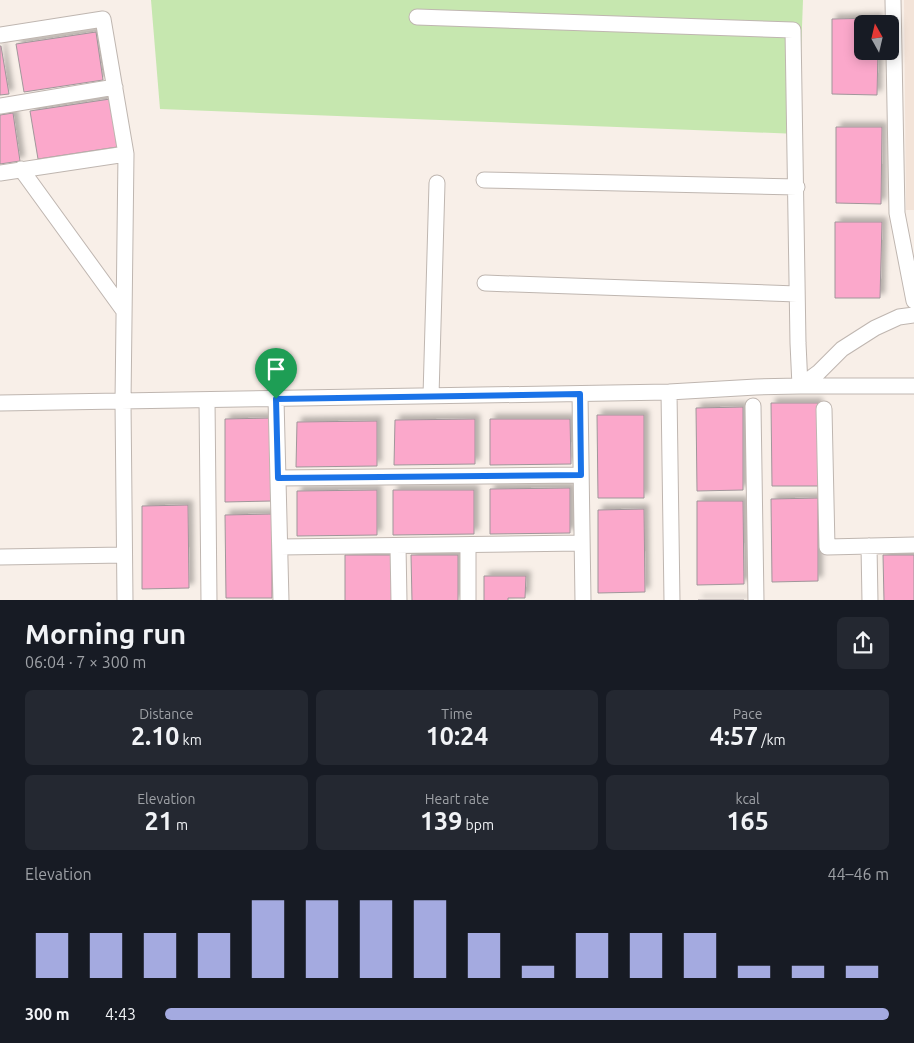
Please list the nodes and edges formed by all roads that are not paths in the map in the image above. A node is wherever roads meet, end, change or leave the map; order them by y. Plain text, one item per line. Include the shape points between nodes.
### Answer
1 (893, 0) edge
2 (417, 17) dead end
3 (0, 35) edge
4 (115, 87) junction
5 (0, 106) edge
6 (126, 154) junction
7 (21, 170) junction
8 (0, 173) edge
9 (484, 180) dead end
10 (437, 183) dead end
11 (797, 187) junction
12 (486, 283) dead end
13 (798, 294) junction
14 (914, 301) edge
15 (124, 311) junction
16 (914, 315) edge
17 (800, 386) junction
18 (914, 386) edge
19 (669, 392) junction
20 (580, 394) junction
21 (431, 396) junction
22 (276, 399) junction
23 (207, 400) junction
24 (123, 402) junction
25 (0, 403) edge
26 (753, 406) dead end
27 (824, 409) dead end
28 (581, 475) junction
29 (278, 478) junction
30 (582, 543) junction
31 (468, 545) junction
32 (914, 545) edge
33 (398, 546) junction
34 (869, 546) junction
35 (280, 547) junction
36 (124, 555) junction
37 (0, 557) edge
38 (125, 600) edge
39 (209, 600) edge
40 (281, 600) edge
41 (399, 600) edge
42 (468, 600) edge
43 (583, 600) edge
44 (672, 600) edge
45 (756, 600) edge
46 (870, 600) edge

1 - 14 street via 897,213
2 - 11 street via 793,30
3 - 4 street via 103,19
4 - 5 street
4 - 6 street
6 - 7 street
6 - 15 street
7 - 8 street
7 - 15 street
9 - 11 street
10 - 21 street
11 - 13 street
12 - 13 street
13 - 17 street
15 - 24 street
16 - 17 street via 899,317 875,328 842,349
17 - 18 street
17 - 19 street
19 - 20 street
19 - 44 street
20 - 21 street
20 - 28 street
21 - 22 street
22 - 23 street
22 - 29 street
23 - 24 street
23 - 39 street
24 - 25 street
24 - 36 street
26 - 45 street
27 - 34 street via 827,547
28 - 29 street
28 - 30 street
29 - 35 street
30 - 31 street
30 - 43 street
31 - 33 street
31 - 42 street
32 - 34 street
33 - 35 street
33 - 41 street
34 - 46 street
35 - 40 street
36 - 37 street
36 - 38 street

